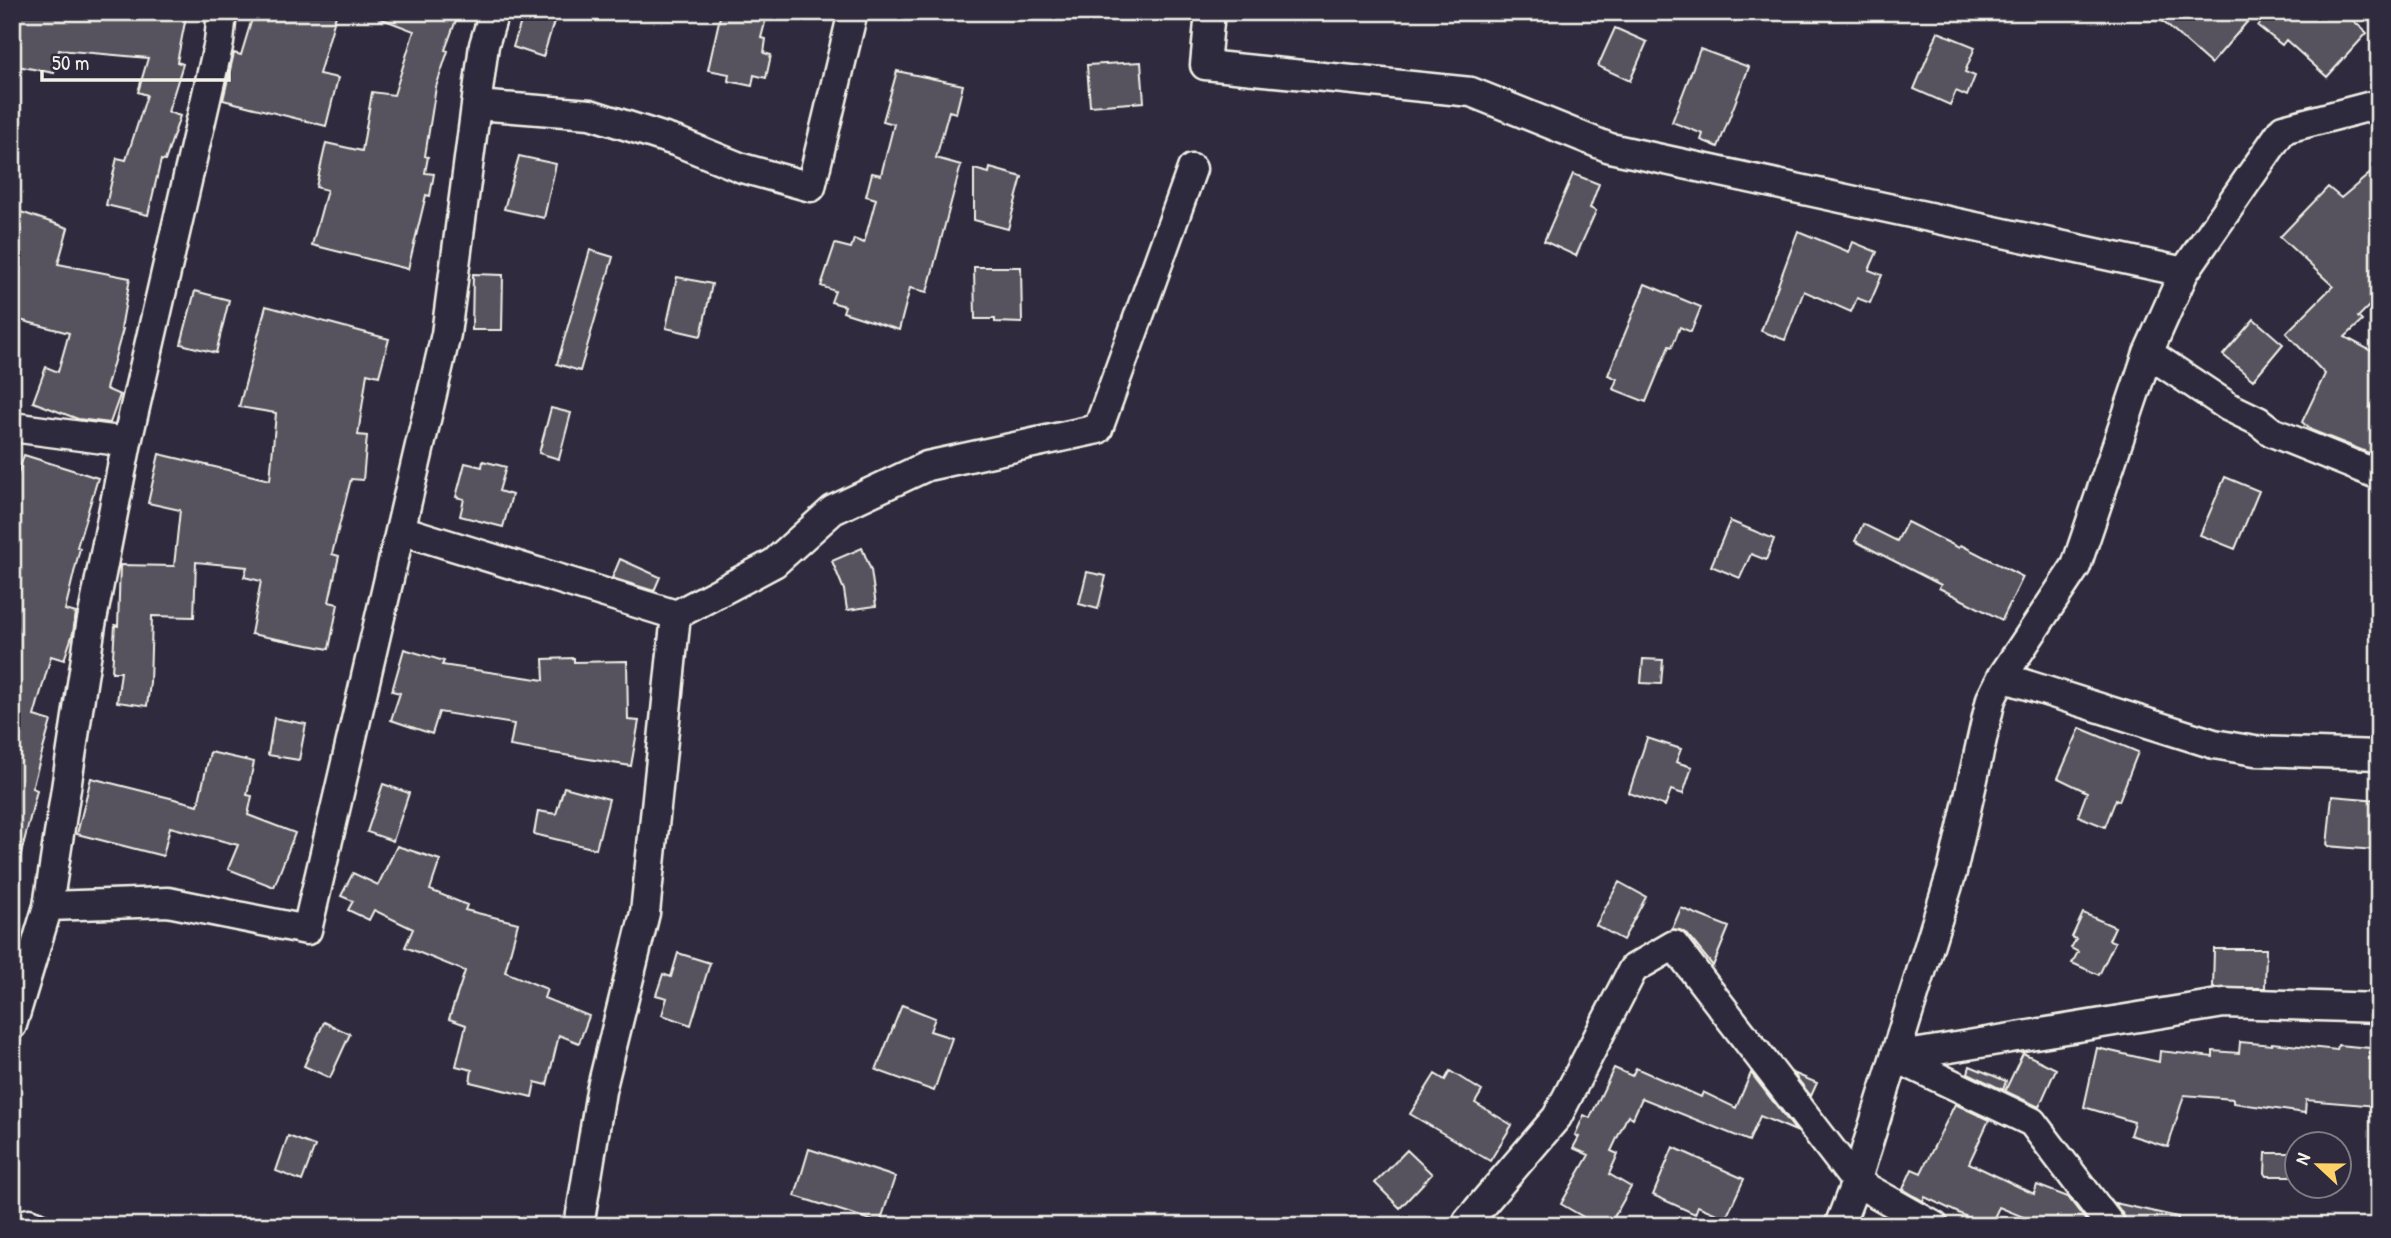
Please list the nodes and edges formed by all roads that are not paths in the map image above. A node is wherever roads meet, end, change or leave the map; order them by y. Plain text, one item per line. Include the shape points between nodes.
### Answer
1 (222, 12) edge
2 (494, 12) edge
3 (853, 12) edge
4 (1210, 12) edge
5 (2379, 104) edge
6 (476, 105) junction
7 (1192, 169) dead end
8 (2184, 272) junction
9 (2148, 353) junction
10 (12, 427) edge
11 (127, 442) junction
12 (2379, 475) edge
13 (401, 530) junction
14 (676, 615) junction
15 (2002, 677) junction
16 (2379, 755) edge
17 (48, 906) junction
18 (2379, 1008) edge
19 (12, 1025) edge
20 (1895, 1057) junction
21 (1856, 1182) junction
22 (19, 1226) edge
23 (37, 1226) edge
24 (579, 1226) edge
25 (1466, 1226) edge
26 (1839, 1226) edge
27 (1934, 1226) edge
28 (2110, 1226) edge

1 - 11 street via 219,42
2 - 6 street via 484,45
3 - 6 street via 811,187 742,168 590,114
4 - 8 street via 1205,65 1471,92 1610,148
5 - 8 street via 2283,129
6 - 13 street via 446,334
7 - 14 street via 1098,429 927,467 834,510 774,563
8 - 9 street
9 - 12 street via 2272,432
9 - 15 street via 2076,566
10 - 11 street
11 - 17 street via 91,625
13 - 14 street
13 - 17 street via 307,930 168,902
14 - 24 street via 645,913 601,1091
15 - 16 street via 2214,744 2255,751
15 - 20 street via 1991,699 1952,872
17 - 19 street
18 - 20 street via 2224,1003
20 - 21 street
20 - 28 street via 2032,1122
21 - 25 street via 1674,945 1633,969 1557,1117
21 - 26 street
21 - 27 street
22 - 23 street

